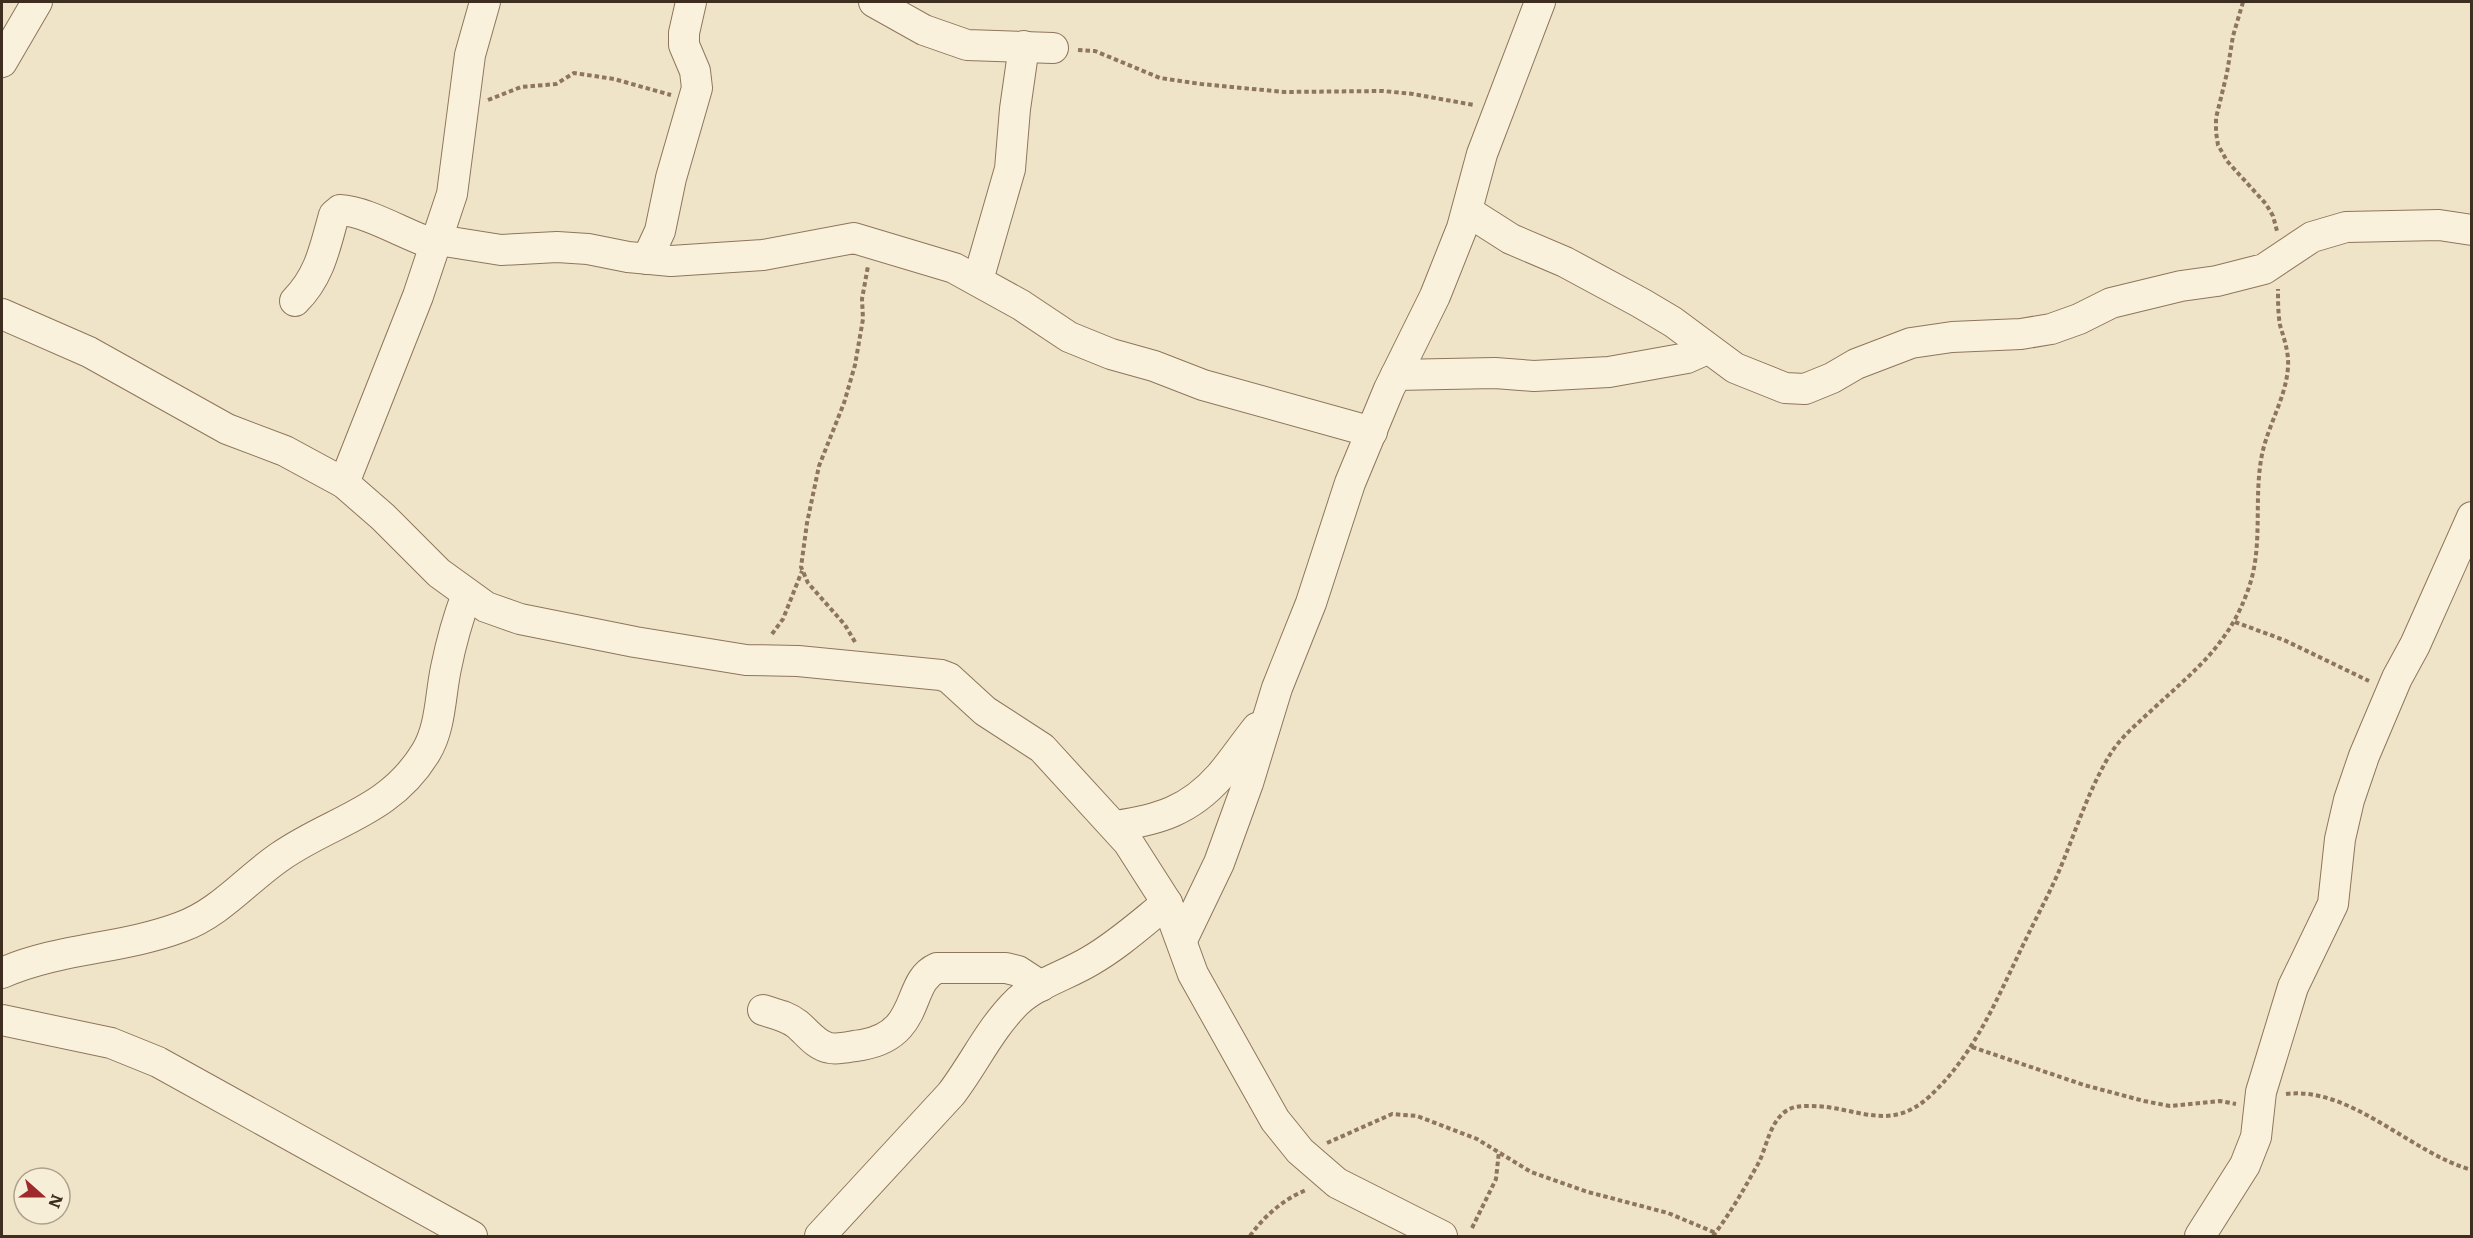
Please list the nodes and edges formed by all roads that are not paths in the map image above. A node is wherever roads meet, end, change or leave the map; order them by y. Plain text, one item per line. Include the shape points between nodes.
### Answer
1 (37, 2) edge
2 (485, 2) edge
3 (691, 2) edge
4 (874, 2) edge
5 (1540, 2) edge
6 (2, 62) edge
7 (1467, 211) junction
8 (2472, 230) edge
9 (437, 242) junction
10 (647, 259) junction
11 (978, 280) junction
12 (295, 301) dead end
13 (2, 314) edge
14 (1707, 349) junction
15 (1396, 375) junction
16 (1371, 432) junction
17 (344, 483) junction
18 (2472, 517) edge
19 (466, 594) junction
20 (1268, 715) junction
21 (1115, 826) junction
22 (1167, 903) junction
23 (1182, 940) junction
24 (2, 973) edge
25 (1041, 986) junction
26 (763, 1010) dead end
27 (2, 1020) edge
28 (472, 1236) edge
29 (820, 1236) edge
30 (1442, 1236) edge
31 (2200, 1236) edge

1 - 6 street
2 - 9 street via 470,55 452,194
3 - 10 street via 684,45 695,71 697,88 660,231
4 - 11 street via 947,40 967,45 1039,47 1015,109 1010,169
5 - 7 street via 1482,154
7 - 14 street via 1511,239 1565,262 1641,303
7 - 15 street via 1435,296
8 - 14 street via 2439,225 2346,227 2312,237 2264,268 2111,303 2051,329 1911,343 1805,389 1785,388 1735,368
9 - 10 street via 501,250 588,249
9 - 12 street via 412,237 354,212 340,210 334,214 321,264
9 - 17 street
10 - 11 street via 732,259 854,238 954,268
11 - 16 street via 1069,336 1110,354 1203,385
13 - 17 street via 89,352 227,429 285,451
14 - 15 street via 1687,358 1609,372
15 - 16 street
16 - 20 street
17 - 19 street
18 - 31 street via 2364,756 2349,800 2335,869 2333,904 2293,987 2260,1105 2256,1137 2245,1165
19 - 21 street via 486,607 520,619 635,642 746,660 941,675 985,711 1042,748
19 - 24 street via 428,750 401,785 344,823 296,846 203,917 182,927 130,943 27,962
20 - 21 street via 1203,793 1167,816
20 - 23 street via 1219,863
21 - 22 street
22 - 23 street
22 - 25 street via 1101,955
23 - 30 street via 1189,966 1204,995 1275,1120 1300,1151 1337,1183
25 - 26 street via 1006,968 938,968 924,979 907,1016 895,1030 873,1043 838,1048 817,1043 785,1017
25 - 29 street via 1020,1000 1001,1021 951,1094
27 - 28 street via 111,1043 158,1062

